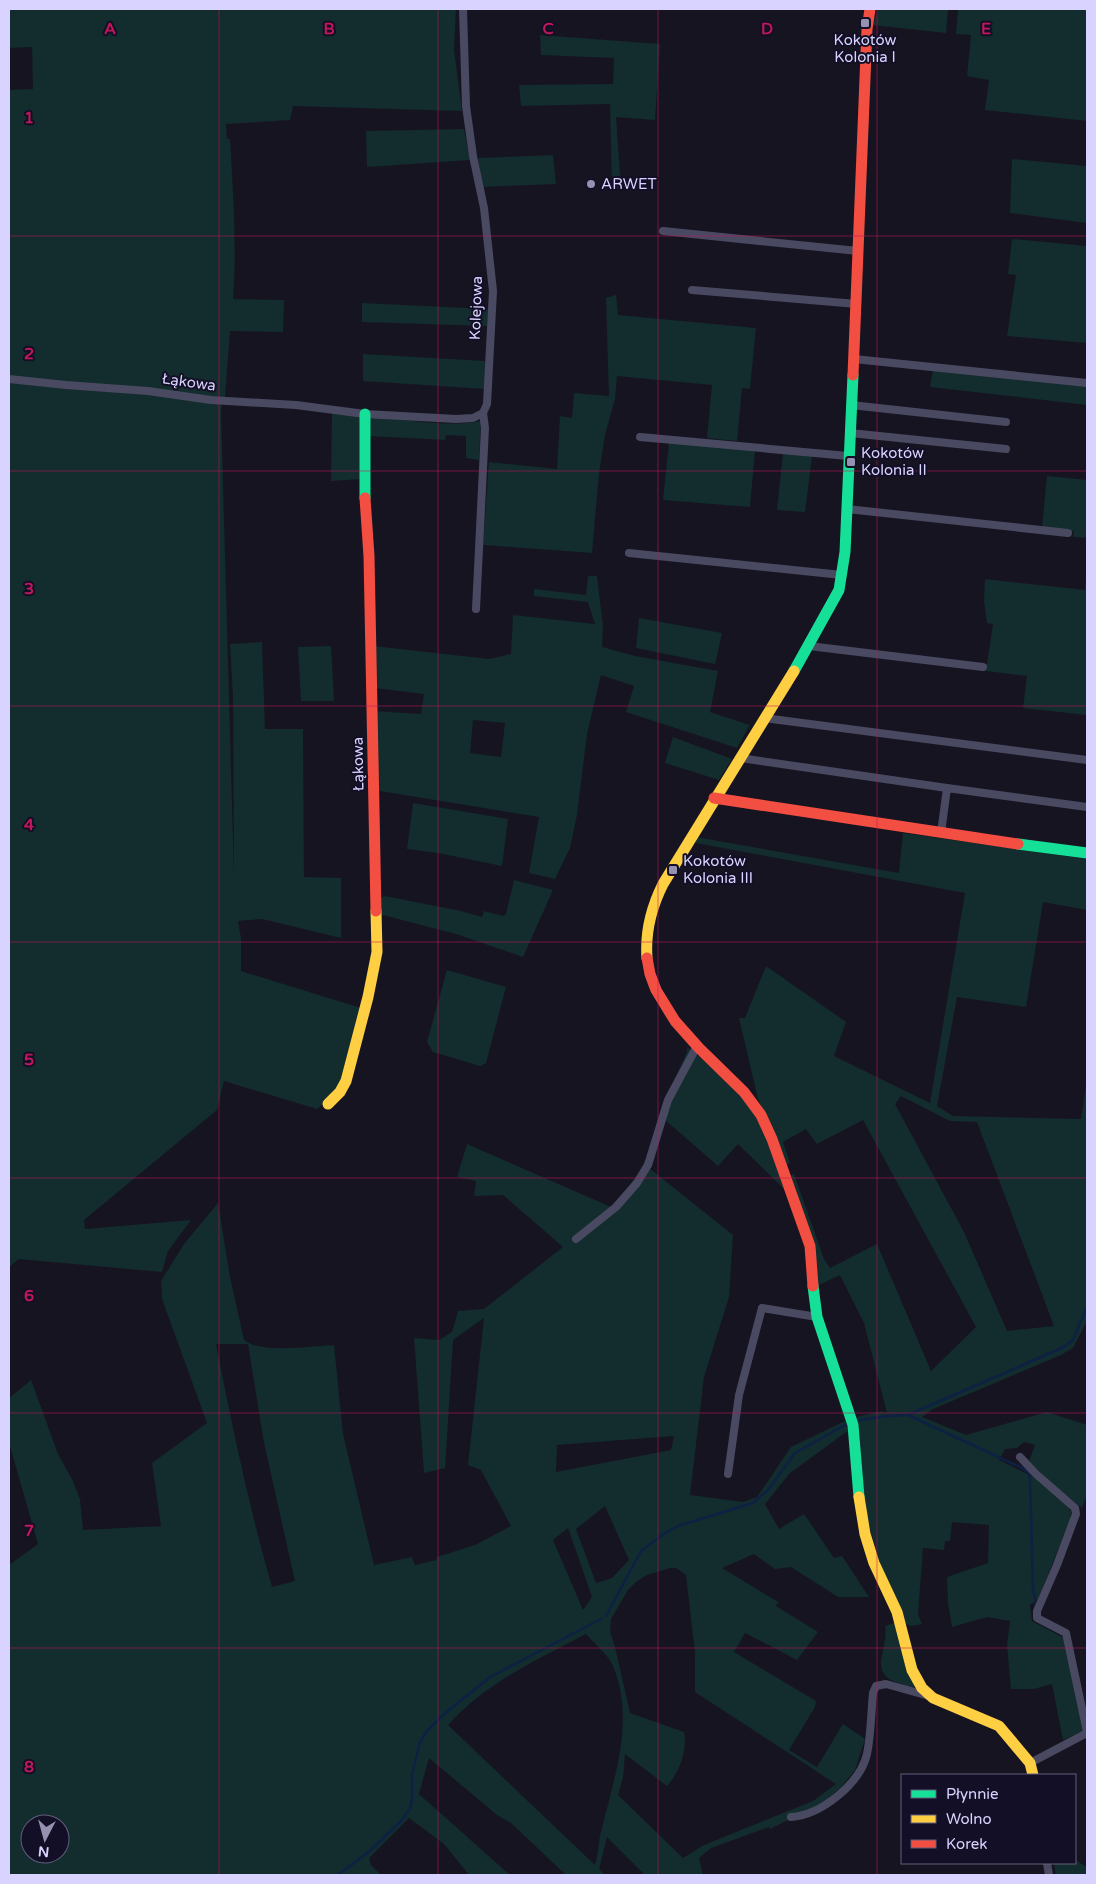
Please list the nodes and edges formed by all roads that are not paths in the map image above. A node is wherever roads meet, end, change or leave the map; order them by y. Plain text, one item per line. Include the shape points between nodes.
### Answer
1 (462, 9) edge
2 (870, 9) edge
3 (663, 231) dead end
4 (858, 251) junction
5 (692, 290) dead end
6 (856, 304) junction
7 (854, 359) junction
8 (9, 379) edge
9 (1087, 383) edge
10 (851, 405) junction
11 (483, 413) junction
12 (365, 414) junction
13 (1006, 422) dead end
14 (850, 433) junction
15 (640, 437) dead end
16 (1006, 449) dead end
17 (848, 456) junction
18 (847, 509) junction
19 (1068, 533) dead end
20 (629, 553) dead end
21 (842, 575) junction
22 (476, 609) dead end
23 (809, 646) junction
24 (984, 667) dead end
25 (764, 718) junction
26 (740, 758) junction
27 (1087, 760) edge
28 (947, 788) junction
29 (714, 798) junction
30 (1087, 807) edge
31 (941, 833) junction
32 (1087, 853) edge
33 (697, 1046) junction
34 (328, 1104) dead end
35 (576, 1239) dead end
36 (817, 1317) junction
37 (1020, 1457) dead end
38 (728, 1474) dead end
39 (933, 1698) junction
40 (1087, 1732) edge
41 (1030, 1763) junction
42 (1033, 1774) edge
43 (791, 1817) dead end

1 - 11 street, Kolejowa via 466,106 484,210 493,291 487,404
2 - 4 street
3 - 4 street
4 - 6 street
5 - 6 street
6 - 7 street
7 - 9 street
7 - 10 street
8 - 12 street, Łąkowa
10 - 13 street
10 - 14 street
11 - 12 street, Łąkowa via 456,420
11 - 22 street, Kolejowa via 485,428
12 - 34 street, Łąkowa via 377,952 346,1081
14 - 16 street
14 - 17 street
15 - 17 street
17 - 18 street
18 - 19 street
18 - 21 street
20 - 21 street
21 - 23 street via 839,590
23 - 24 street
23 - 25 street
25 - 26 street
25 - 27 street
26 - 28 street
26 - 29 street
28 - 30 street
28 - 31 street
29 - 31 street
29 - 33 street via 659,892 649,920 645,946 653,984 671,1016
31 - 32 street
33 - 35 street via 668,1100 648,1165 637,1183 616,1207
33 - 36 street via 742,1090 764,1120 810,1246
36 - 38 street via 762,1308 739,1395
36 - 39 street via 853,1424 865,1534 874,1563 897,1612 912,1670 922,1688
37 - 40 street via 1075,1508 1076,1514 1057,1565 1036,1611 1037,1618 1066,1633
39 - 41 street via 999,1726
39 - 43 street via 886,1684 876,1686 866,1755 855,1776 833,1801 800,1817
40 - 41 street
41 - 42 street

